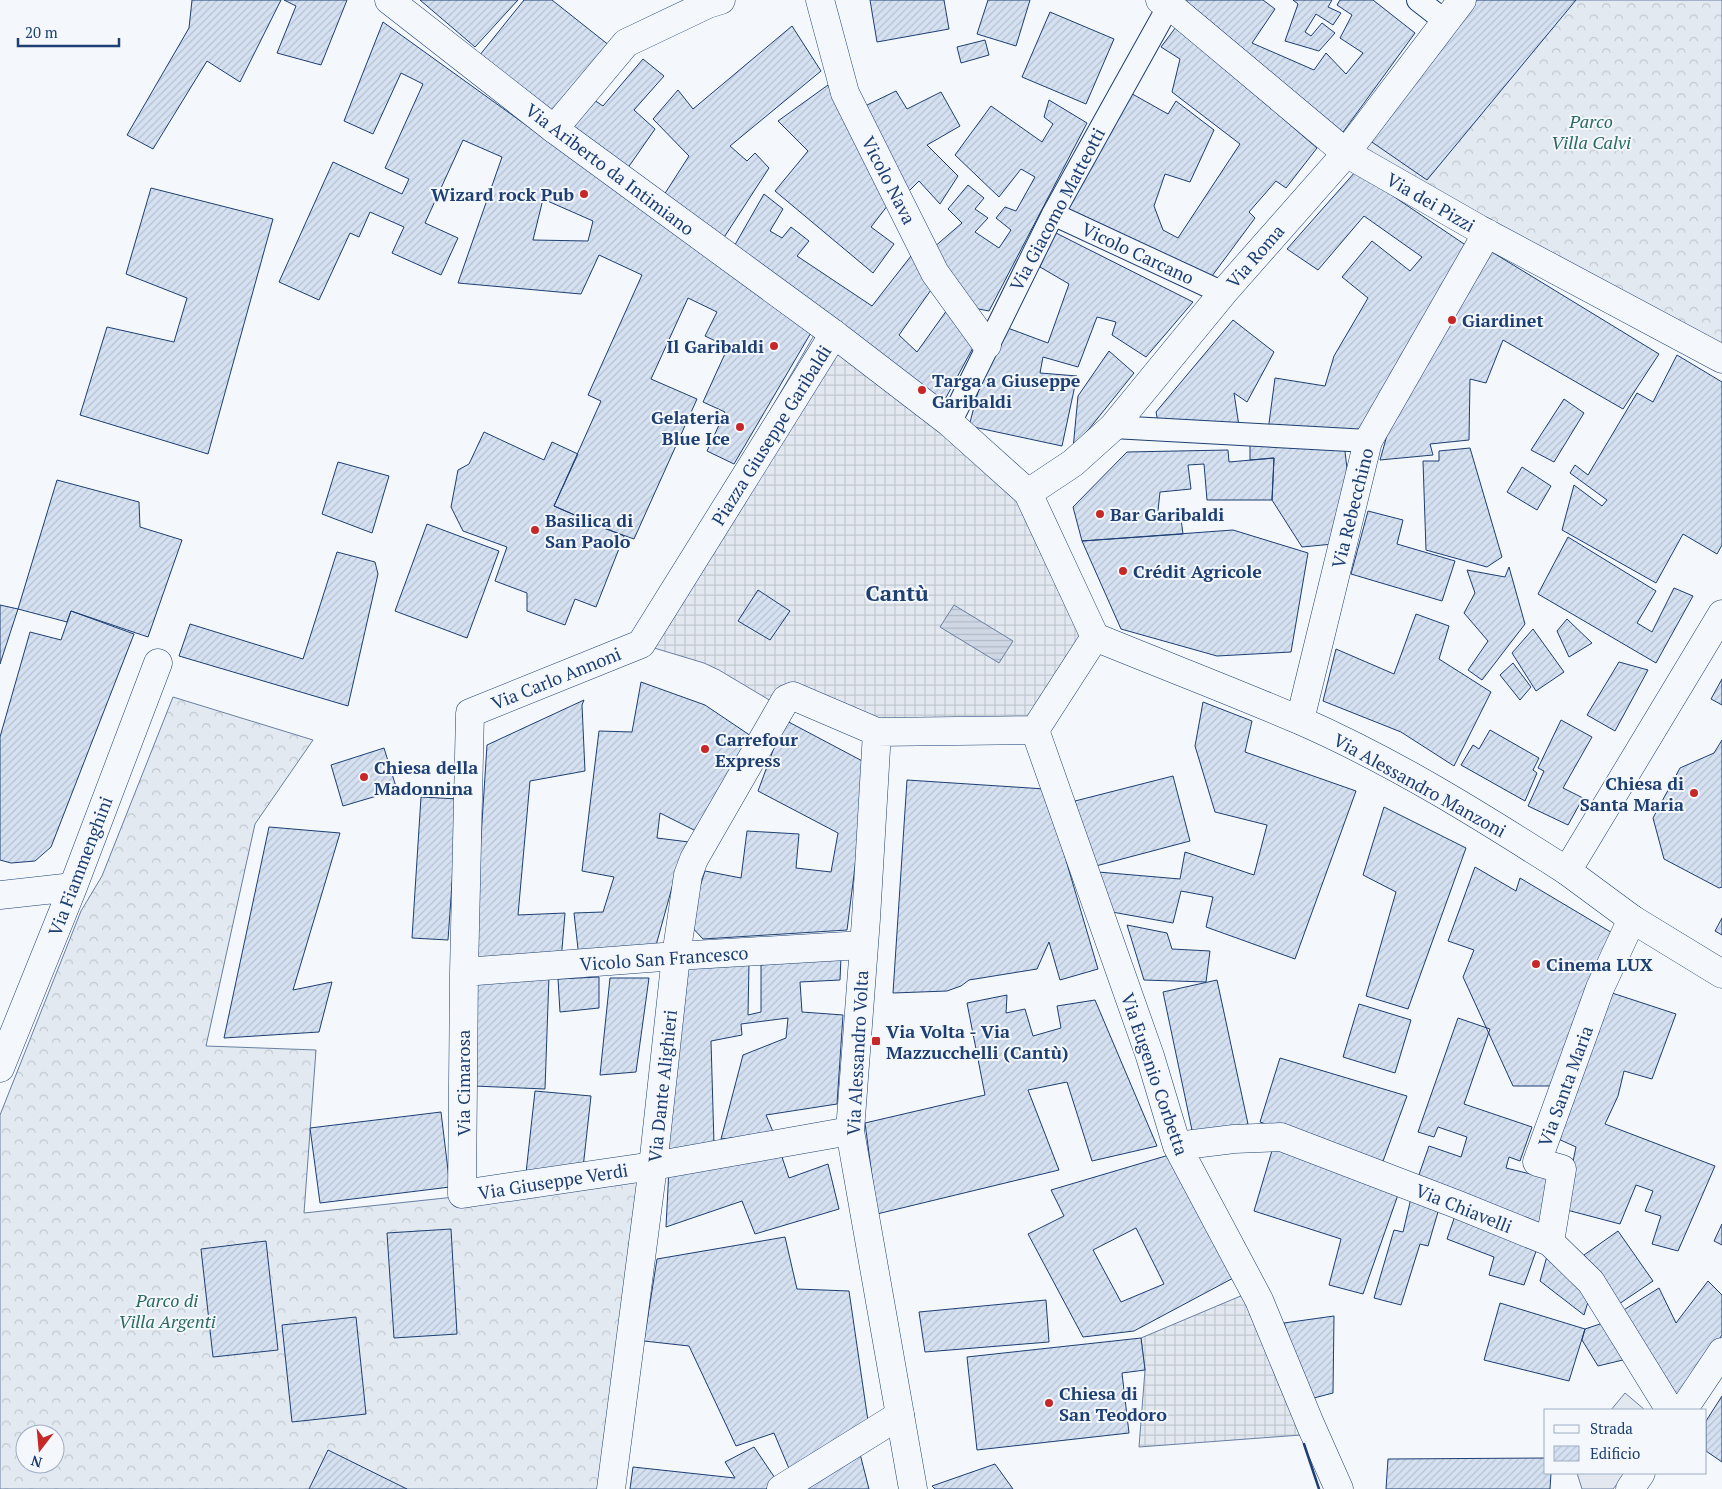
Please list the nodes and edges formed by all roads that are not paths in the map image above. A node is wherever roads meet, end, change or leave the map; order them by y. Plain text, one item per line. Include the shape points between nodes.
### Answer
1 (389, 0) edge
2 (721, 0) edge
3 (820, 0) edge
4 (1418, 0) edge
5 (1462, 0) edge
6 (1167, 1) edge
7 (1445, 22) junction
8 (554, 129) junction
9 (1346, 152) junction
10 (1053, 214) junction
11 (1487, 234) junction
12 (1223, 293) junction
13 (834, 334) junction
14 (987, 345) junction
15 (1722, 359) edge
16 (950, 423) junction
17 (1113, 427) junction
18 (1368, 441) junction
19 (1028, 492) junction
20 (1722, 614) edge
21 (1095, 638) junction
22 (641, 644) joint
23 (158, 663) dead end
24 (470, 713) joint
25 (1300, 720) junction
26 (1035, 730) junction
27 (877, 732) junction
28 (1567, 871) junction
29 (73, 887) junction
30 (0, 895) edge
31 (1632, 919) junction
32 (863, 945) junction
33 (676, 956) junction
34 (464, 972) junction
35 (1722, 974) edge
36 (0, 1068) edge
37 (850, 1131) junction
38 (1177, 1146) junction
39 (653, 1166) junction
40 (462, 1194) joint
41 (1550, 1242) junction
42 (1722, 1352) edge
43 (1669, 1409) edge
44 (1684, 1409) edge
45 (900, 1415) junction
46 (1640, 1474) edge
47 (612, 1489) edge
48 (781, 1489) edge
49 (913, 1489) edge
50 (1339, 1489) edge
51 (1630, 1489) edge

1 - 8 street, Via Ariberto da Intimiano
2 - 8 street via 626,43
3 - 14 street, Vicolo Nava via 845,93 935,273
4 - 7 street
5 - 7 street, Via Roma
6 - 9 street, Via dei Pizzi
6 - 10 street, Via Giacomo Matteotti
7 - 9 street, Via Roma
8 - 13 street, Via Ariberto da Intimiano
9 - 11 street, Via dei Pizzi
9 - 12 street, Via Roma
10 - 12 street, Vicolo Carcano
10 - 14 street, Via Giacomo Matteotti
11 - 15 street, Via dei Pizzi
11 - 18 street, Via Rebecchino
12 - 17 street, Via Roma
13 - 16 street, Piazza Giuseppe Garibaldi
13 - 22 street, Piazza Giuseppe Garibaldi
14 - 16 street, Via Giacomo Matteotti
16 - 19 street, Piazza Giuseppe Garibaldi
17 - 18 street
17 - 19 street, Via Roma via 1073,463
18 - 25 street, Via Rebecchino
19 - 21 street, Piazza Giuseppe Garibaldi
20 - 28 street
21 - 25 street, Via Alessandro Manzoni
21 - 26 street
22 - 24 street, Via Carlo Annoni
23 - 29 street, Via Fiammenghini
24 - 34 street, Via Cimarosa
25 - 28 street, Via Alessandro Manzoni via 1397,768 1478,814
26 - 27 street
26 - 38 street, Via Eugenio Corbetta via 1150,1056
27 - 32 street, Via Alessandro Volta
27 - 33 street, Via Dante Alighieri via 793,696 786,699 694,859 688,875
28 - 31 street, Via Alessandro Manzoni
29 - 30 street
29 - 36 street, Via Fiammenghini
31 - 35 street, Via Alessandro Manzoni
31 - 41 street, Via Santa Maria via 1600,988 1537,1162 1562,1169
32 - 33 street, Vicolo San Francesco
32 - 37 street, Via Alessandro Volta
33 - 34 street, Vicolo San Francesco
33 - 39 street, Via Dante Alighieri
34 - 40 street, Via Cimarosa
37 - 39 street, Via Giuseppe Verdi
37 - 45 street, Via Alessandro Volta
38 - 41 street, Via Chiavelli via 1234,1138 1281,1137
38 - 50 street, Via Eugenio Corbetta via 1259,1300
39 - 40 street, Via Giuseppe Verdi
39 - 47 street, Via Dante Alighieri
41 - 43 street, Via Chiavelli via 1591,1282
42 - 44 street
45 - 48 street
45 - 49 street, Via Alessandro Volta
46 - 51 street

